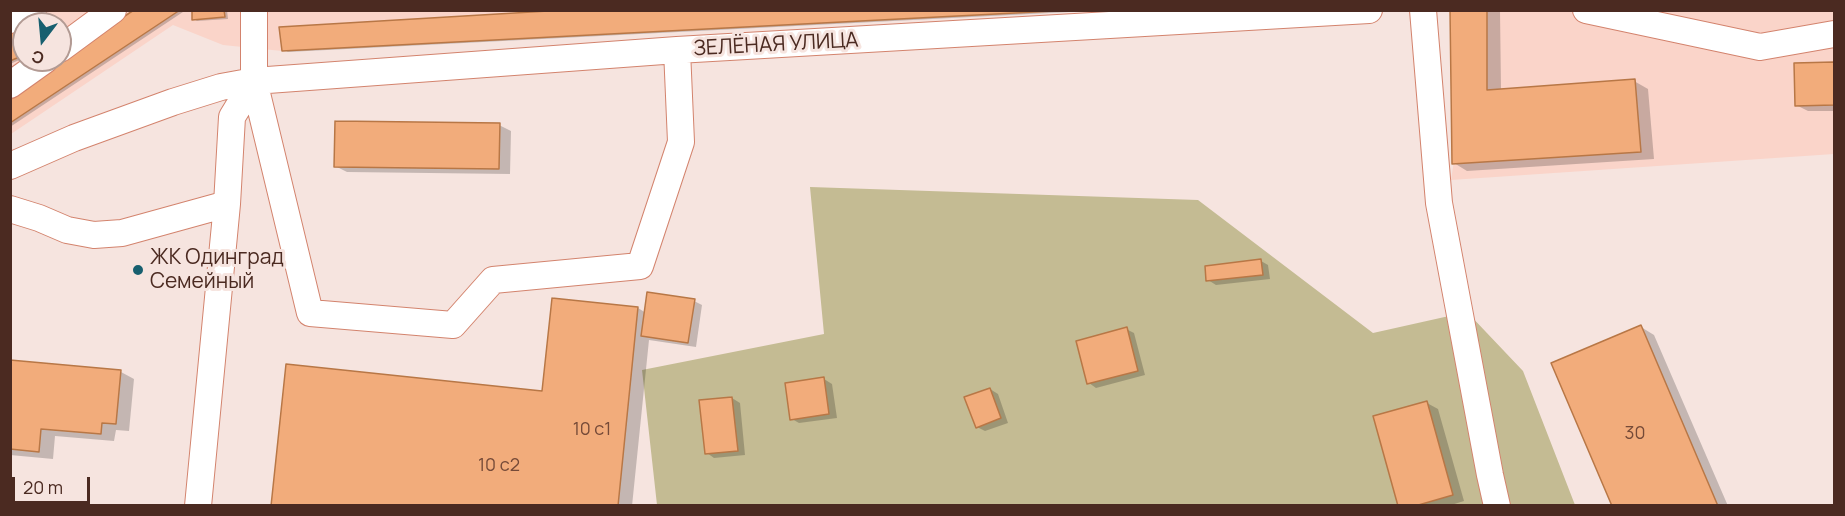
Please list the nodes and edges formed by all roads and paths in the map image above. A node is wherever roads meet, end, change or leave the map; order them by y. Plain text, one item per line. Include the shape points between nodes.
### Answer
1 (33, 10) edge
2 (113, 10) edge
3 (254, 10) edge
4 (1369, 10) edge
5 (1423, 10) edge
6 (1586, 10) edge
7 (10, 20) edge
8 (1834, 34) edge
9 (72, 40) edge
10 (677, 50) junction
11 (28, 72) edge
12 (254, 81) junction
13 (10, 85) edge
14 (10, 166) edge
15 (227, 204) junction
16 (10, 209) edge
17 (198, 506) edge
18 (1497, 506) edge

1 - 7 street
2 - 9 street
3 - 12 street
4 - 10 street, ЗЕЛЁНАЯ УЛИЦА
5 - 18 street via 1439,203
6 - 8 street via 1760,47
10 - 12 street, ЗЕЛЁНАЯ УЛИЦА
10 - 12 street via 681,142 640,266 493,280 453,325 310,313
11 - 13 street
12 - 14 street, ЗЕЛЁНАЯ УЛИЦА via 173,102
12 - 15 street via 232,117
15 - 16 street via 123,233 94,235 67,230
15 - 17 street

